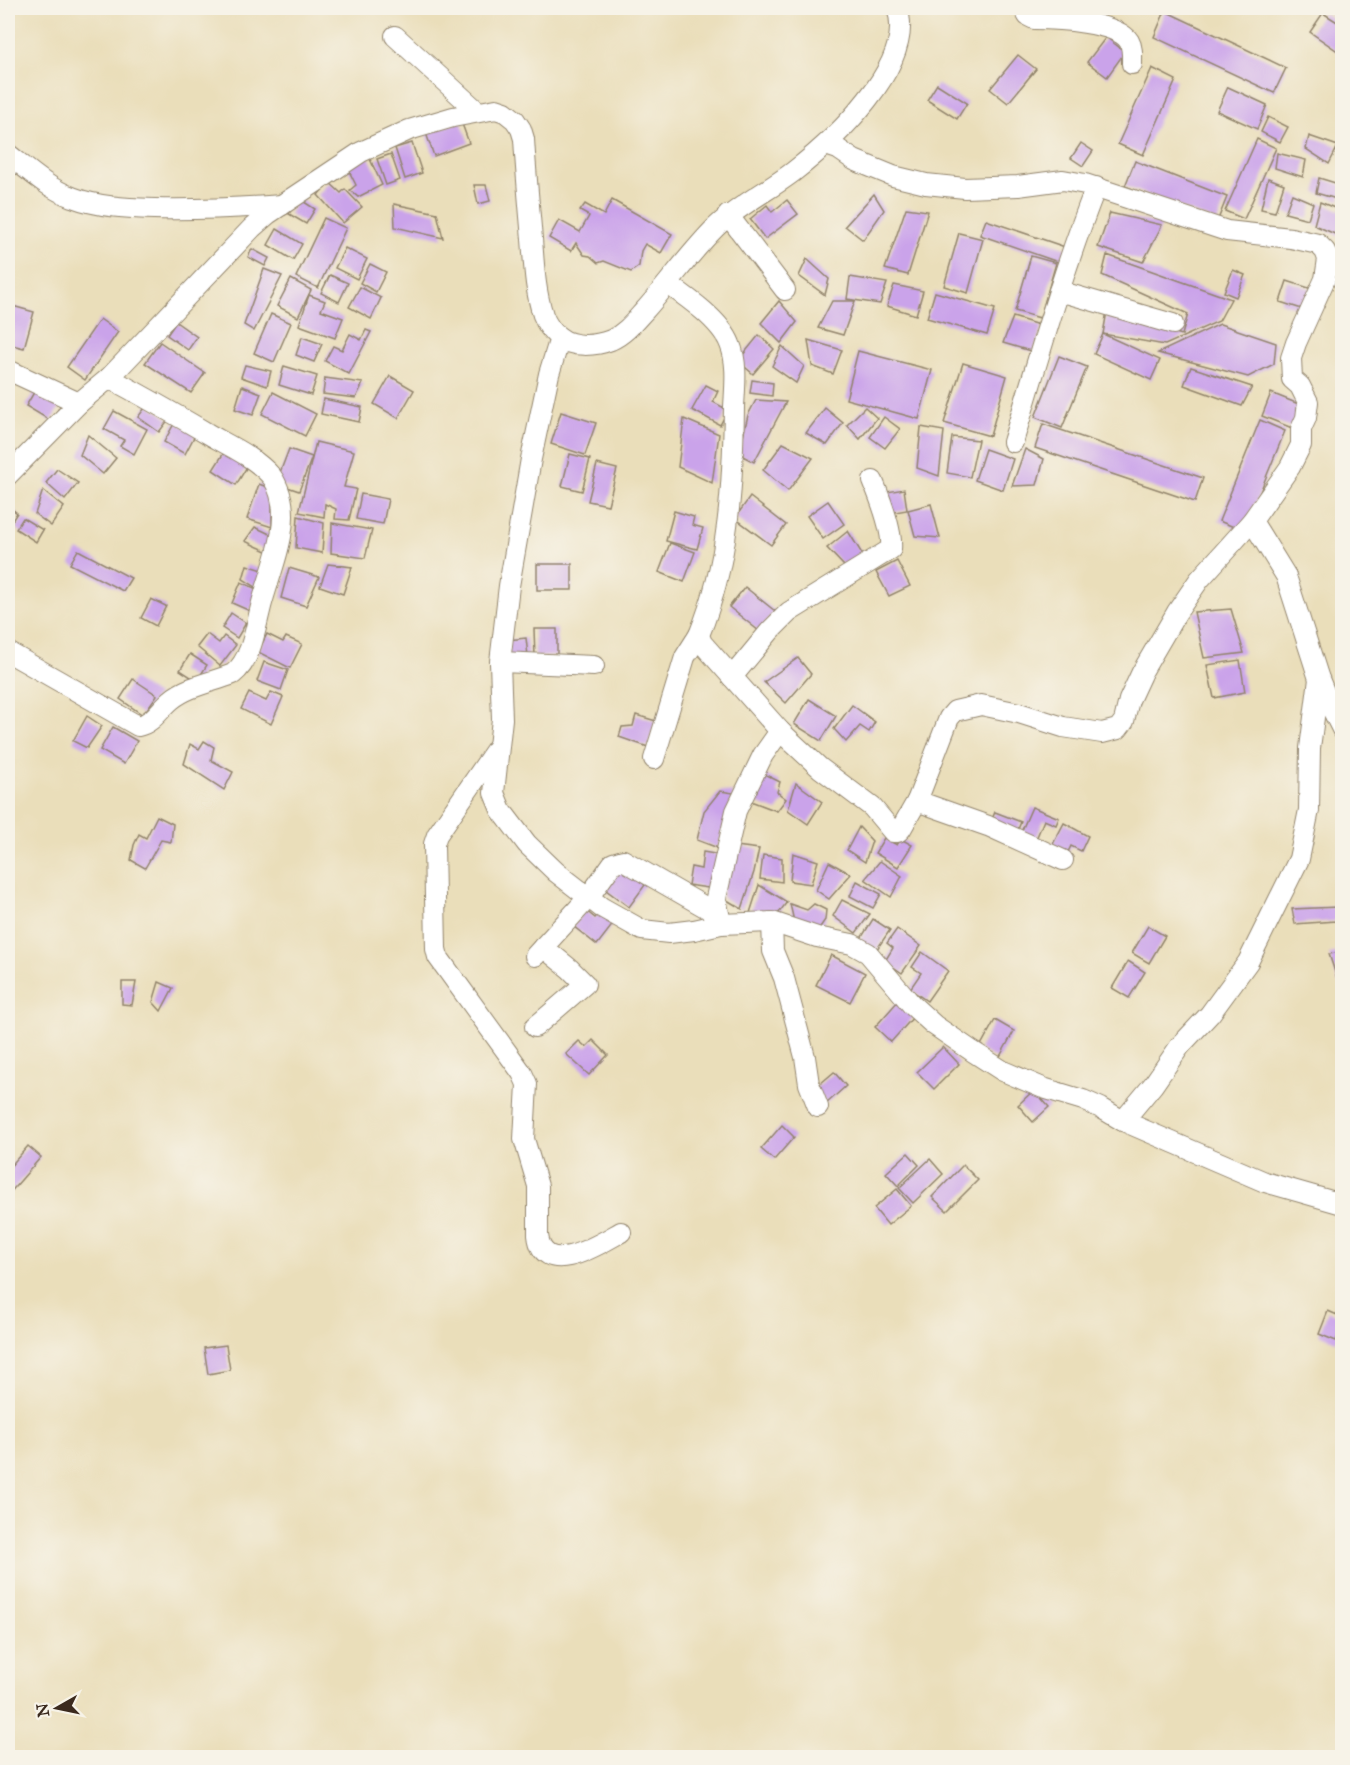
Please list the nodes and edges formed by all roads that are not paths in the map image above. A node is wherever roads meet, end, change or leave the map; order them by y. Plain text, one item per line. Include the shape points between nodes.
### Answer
1 (897, 8) edge
2 (1024, 8) edge
3 (395, 36) dead end
4 (1132, 64) dead end
5 (477, 111) junction
6 (826, 145) junction
7 (8, 154) edge
8 (1096, 188) junction
9 (282, 205) junction
10 (728, 215) junction
11 (1334, 250) edge
12 (668, 284) junction
13 (785, 290) dead end
14 (1059, 291) junction
15 (1173, 324) dead end
16 (560, 338) junction
17 (8, 370) edge
18 (109, 378) junction
19 (80, 403) junction
20 (1013, 442) dead end
21 (8, 475) edge
22 (873, 481) dead end
23 (1252, 521) junction
24 (699, 635) junction
25 (8, 652) edge
26 (500, 662) junction
27 (594, 666) dead end
28 (732, 677) junction
29 (1319, 679) junction
30 (1342, 729) edge
31 (780, 731) junction
32 (500, 744) junction
33 (654, 759) dead end
34 (917, 801) junction
35 (1063, 860) dead end
36 (588, 898) junction
37 (720, 919) junction
38 (772, 922) junction
39 (535, 1027) dead end
40 (818, 1107) dead end
41 (1123, 1121) junction
42 (1342, 1204) edge
43 (621, 1232) dead end

1 - 6 street via 900,28 893,61 870,97
2 - 4 street via 1034,19 1080,21 1116,31 1131,43
3 - 5 street
5 - 9 street via 409,130 361,152
5 - 16 street via 505,112 521,129 536,281 543,315
6 - 8 street via 892,176 926,184 965,188 1063,180
6 - 10 street via 792,173
7 - 9 street via 70,197 92,203 205,210
8 - 11 street via 1227,231 1291,238
8 - 14 street
9 - 18 street via 246,234
10 - 12 street
10 - 13 street
11 - 23 street via 1291,358 1292,379 1308,402 1301,445 1290,468
12 - 16 street via 612,340 587,345
12 - 24 street via 696,305 726,336 735,367 730,504 722,559
14 - 15 street
14 - 20 street
16 - 26 street via 531,459
17 - 19 street
18 - 19 street
18 - 25 street via 233,448 273,478 283,515 277,554 250,647 239,670 173,698 147,725 138,726
19 - 21 street
22 - 28 street via 891,549 789,612
23 - 29 street via 1286,576
23 - 34 street via 1199,580 1177,612 1142,672 1118,729 1102,733 1063,727 981,705 955,711
24 - 28 street via 705,648
24 - 33 street via 685,657
26 - 27 street
26 - 32 street
28 - 31 street
29 - 30 street
29 - 41 street via 1310,748 1309,810 1299,860 1248,962
31 - 34 street via 820,768 872,807 893,832 902,829
31 - 37 street via 763,755 736,812 716,898
32 - 36 street via 494,793 501,810 543,861
32 - 43 street via 434,844 436,949 527,1084 524,1139 537,1178 538,1235 543,1251 574,1256
34 - 35 street via 988,826
36 - 37 street via 650,933 682,932
36 - 37 street via 613,863 623,860
36 - 39 street via 539,952 570,969 585,984
37 - 38 street
38 - 40 street via 772,951 787,987
38 - 41 street via 861,948 912,1005 972,1052 1004,1071 1083,1100
41 - 42 street via 1265,1182

